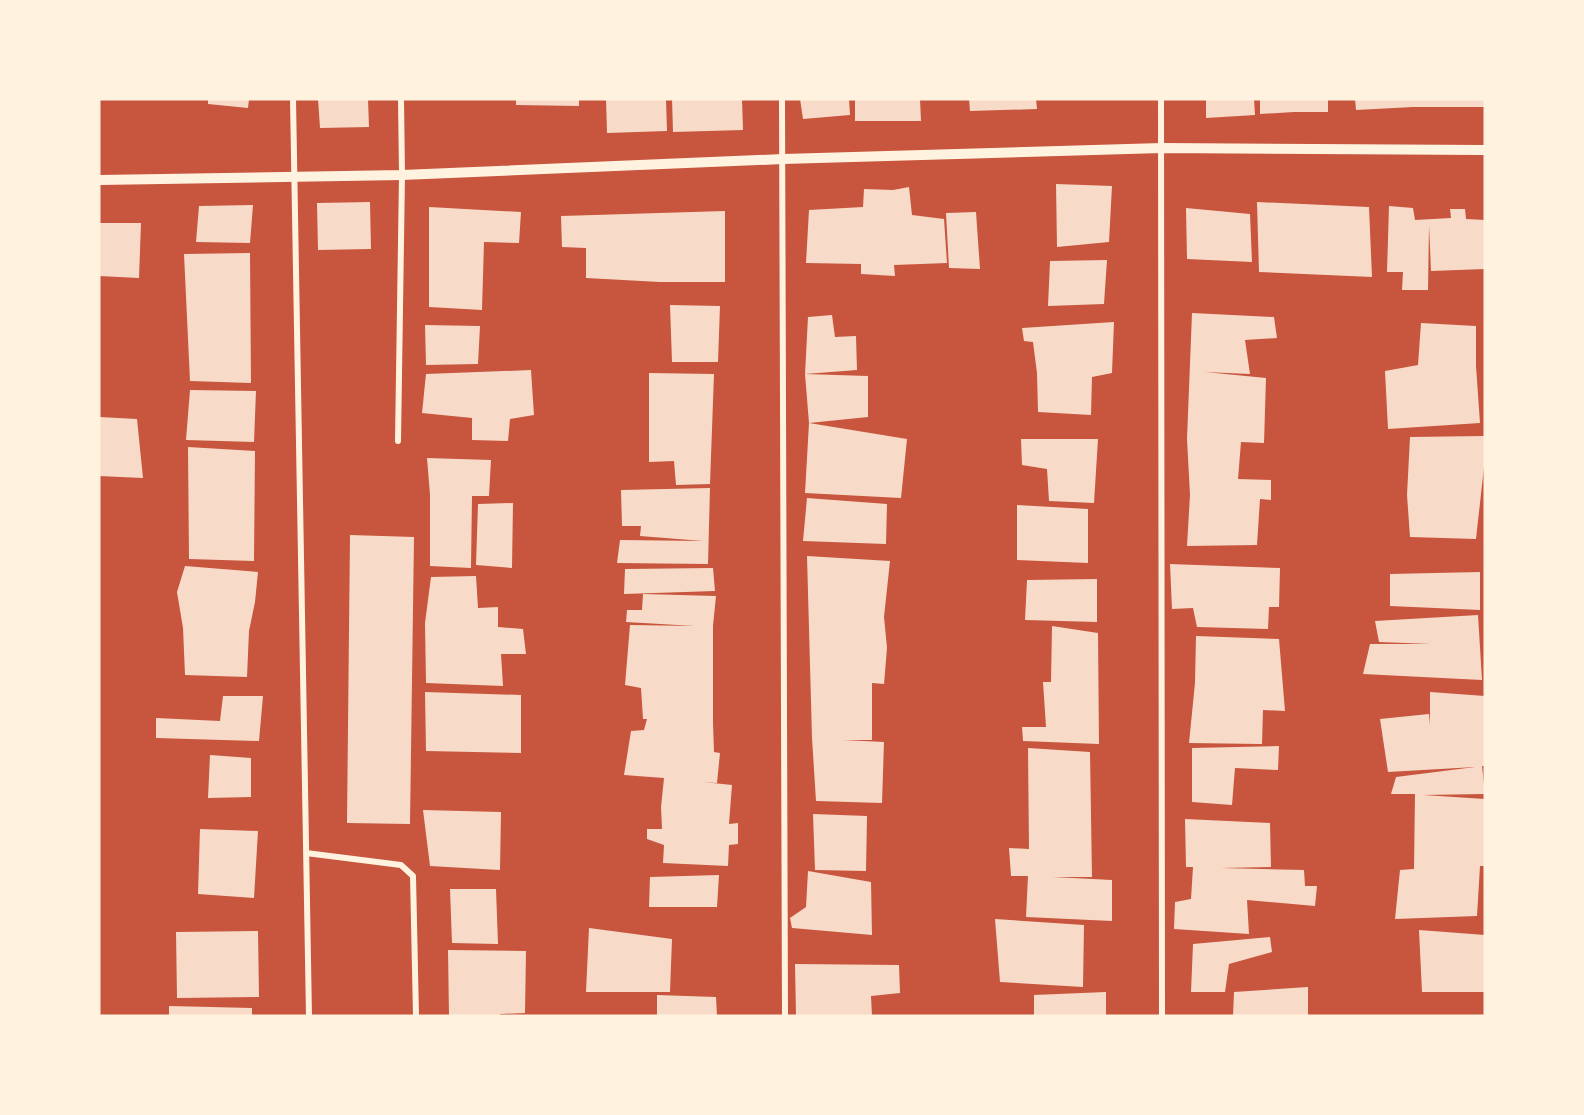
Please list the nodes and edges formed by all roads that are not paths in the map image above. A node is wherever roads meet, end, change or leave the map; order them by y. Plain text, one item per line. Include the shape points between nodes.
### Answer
1 (293, 99) edge
2 (401, 99) edge
3 (782, 99) edge
4 (1161, 99) edge
5 (1162, 148) junction
6 (1485, 150) edge
7 (783, 159) junction
8 (402, 175) junction
9 (294, 178) junction
10 (99, 180) edge
11 (398, 441) dead end
12 (306, 852) junction
13 (309, 1016) edge
14 (416, 1016) edge
15 (785, 1016) edge
16 (1162, 1016) edge

1 - 9 street
2 - 8 street
3 - 7 street
4 - 5 street
5 - 6 street
5 - 7 street
5 - 16 street
7 - 8 street
7 - 15 street
8 - 9 street
8 - 11 street
9 - 10 street
9 - 12 street
12 - 13 street
12 - 14 street via 400,865 412,876

